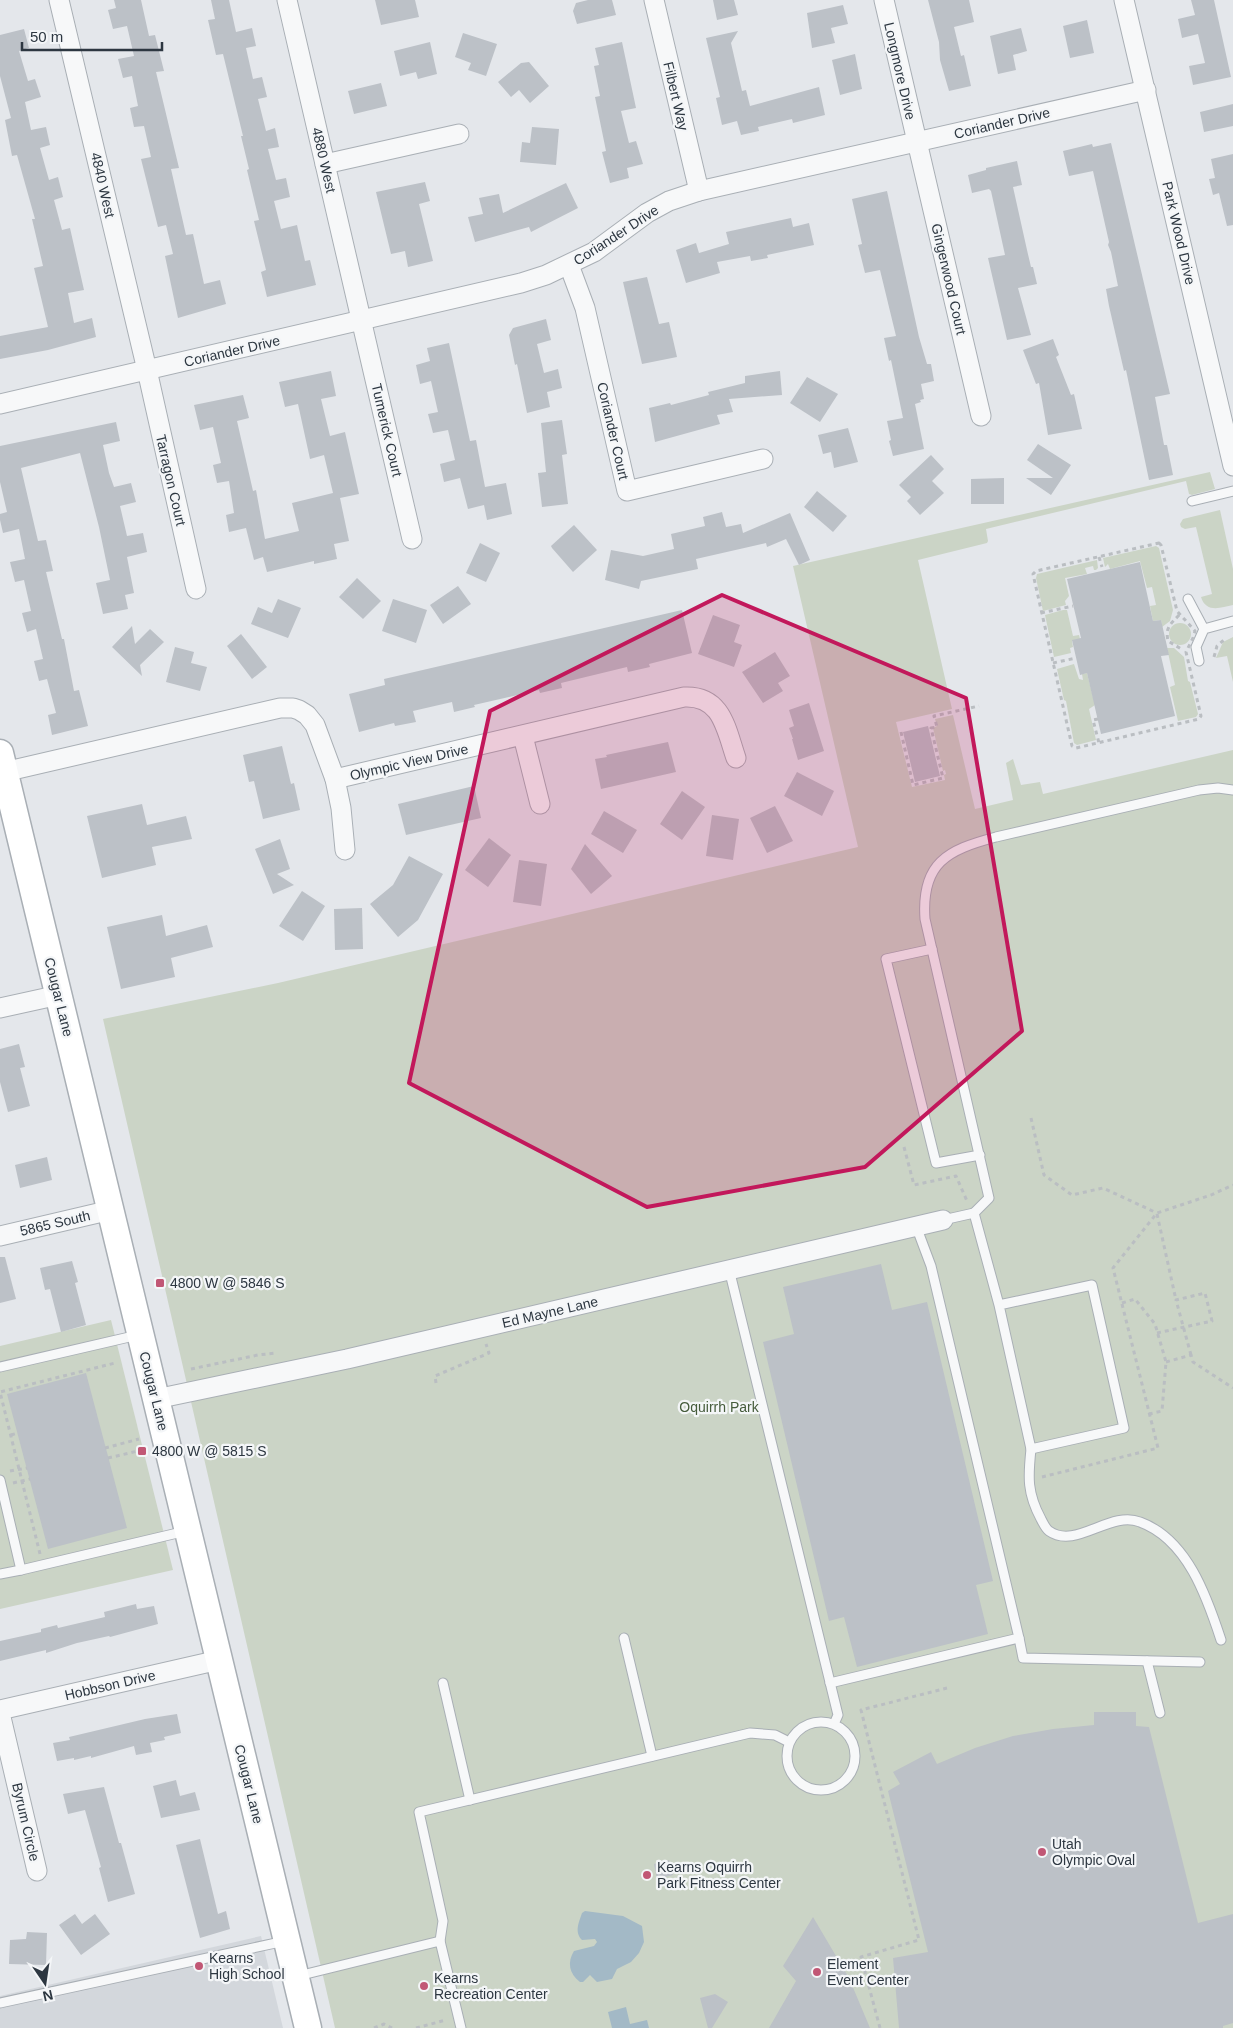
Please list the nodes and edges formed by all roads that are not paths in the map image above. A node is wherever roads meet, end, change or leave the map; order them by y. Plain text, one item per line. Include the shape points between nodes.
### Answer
1 (59, 0) edge
2 (287, 0) edge
3 (654, 0) edge
4 (884, 0) edge
5 (1124, 0) edge
6 (1146, 90) junction
7 (459, 134) dead end
8 (917, 142) junction
9 (325, 164) junction
10 (699, 191) junction
11 (569, 265) junction
12 (362, 321) junction
13 (147, 370) junction
14 (0, 404) edge
15 (981, 416) dead end
16 (763, 459) dead end
17 (1233, 466) edge
18 (1233, 491) edge
19 (1192, 501) dead end
20 (412, 539) dead end
21 (196, 589) dead end
22 (1188, 599) dead end
23 (1233, 621) edge
24 (1204, 629) junction
25 (1199, 661) dead end
26 (523, 736) junction
27 (736, 758) dead end
28 (2, 763) edge
29 (335, 779) junction
30 (1233, 790) edge
31 (540, 804) dead end
32 (345, 850) dead end
33 (932, 949) junction
34 (58, 995) junction
35 (0, 1008) edge
36 (980, 1155) junction
37 (111, 1210) junction
38 (974, 1213) junction
39 (943, 1220) joint
40 (916, 1226) junction
41 (0, 1236) edge
42 (729, 1270) junction
43 (999, 1305) junction
44 (140, 1334) junction
45 (0, 1367) edge
46 (156, 1399) junction
47 (1031, 1449) junction
48 (2, 1482) edge
49 (188, 1530) junction
50 (21, 1570) junction
51 (0, 1574) edge
52 (624, 1638) dead end
53 (1019, 1638) junction
54 (1222, 1640) dead end
55 (219, 1660) junction
56 (1147, 1661) junction
57 (1200, 1662) dead end
58 (443, 1683) dead end
59 (830, 1683) junction
60 (0, 1712) edge
61 (1160, 1713) dead end
62 (834, 1724) junction
63 (789, 1742) junction
64 (652, 1756) junction
65 (470, 1800) junction
66 (38, 1871) dead end
67 (287, 1940) junction
68 (440, 1941) junction
69 (296, 1977) junction
70 (0, 2003) edge
71 (308, 2028) edge
72 (461, 2028) edge

1 - 13 street, 4840 West
2 - 9 street, 4880 West
3 - 10 street, Filbert Way
4 - 8 street, Longmore Drive
5 - 6 street, Park Wood Drive
6 - 8 street, Coriander Drive
6 - 17 street, Park Wood Drive
7 - 9 street
8 - 10 street, Coriander Drive
8 - 15 street, Gingerwood Court
9 - 12 street, 4880 West
10 - 11 street, Coriander Drive via 647,213 594,252
11 - 12 street, Coriander Drive via 520,283
11 - 16 street, Coriander Court via 585,308 626,491
12 - 13 street, Coriander Drive
12 - 20 street, Tumerick Court
13 - 14 street, Coriander Drive
13 - 21 street, Tarragon Court
18 - 19 lane
22 - 24 lane
23 - 24 lane
24 - 25 lane via 1196,647
26 - 27 street, Olympic View Drive via 698,696 718,711
26 - 29 street, Olympic View Drive
26 - 31 street
28 - 29 street, Olympic View Drive via 293,708 307,715 315,725
28 - 34 main road, Cougar Lane
29 - 32 street
30 - 33 lane via 1199,790 965,845 941,861 927,883 925,919
33 - 36 lane
33 - 36 lane via 886,959 936,1163
34 - 35 street
34 - 37 main road, Cougar Lane
36 - 38 lane via 989,1198
37 - 41 street, 5865 South
37 - 44 main road, Cougar Lane
38 - 39 lane
38 - 43 lane
39 - 40 street, Ed Mayne Lane
40 - 42 street, Ed Mayne Lane
40 - 53 lane via 931,1266
42 - 46 street, Ed Mayne Lane via 347,1359
42 - 59 lane
43 - 47 lane
43 - 47 lane via 1092,1285 1124,1428
44 - 45 lane
44 - 46 main road, Cougar Lane
46 - 49 main road, Cougar Lane
47 - 54 lane via 1028,1478 1036,1509 1048,1531 1063,1537 1118,1520 1139,1521 1154,1529 1187,1562 1210,1607
48 - 50 lane
49 - 50 lane
49 - 55 main road, Cougar Lane
50 - 51 lane
52 - 64 lane
53 - 56 lane via 1023,1658
53 - 59 lane
55 - 60 street, Hobbson Drive
55 - 67 main road, Cougar Lane
56 - 57 lane
56 - 61 lane
58 - 65 lane
59 - 62 lane via 838,1716
60 - 66 street, Byrum Circle
62 - 63 lane via 808,1724
62 - 63 lane via 850,1738 855,1759 846,1779 833,1788 817,1790 797,1782 786,1763
63 - 64 lane via 775,1735 750,1733
64 - 65 lane
65 - 68 lane via 419,1812 443,1920
67 - 69 main road, Cougar Lane
67 - 70 lane
68 - 69 lane
68 - 72 lane
69 - 71 main road, Cougar Lane

